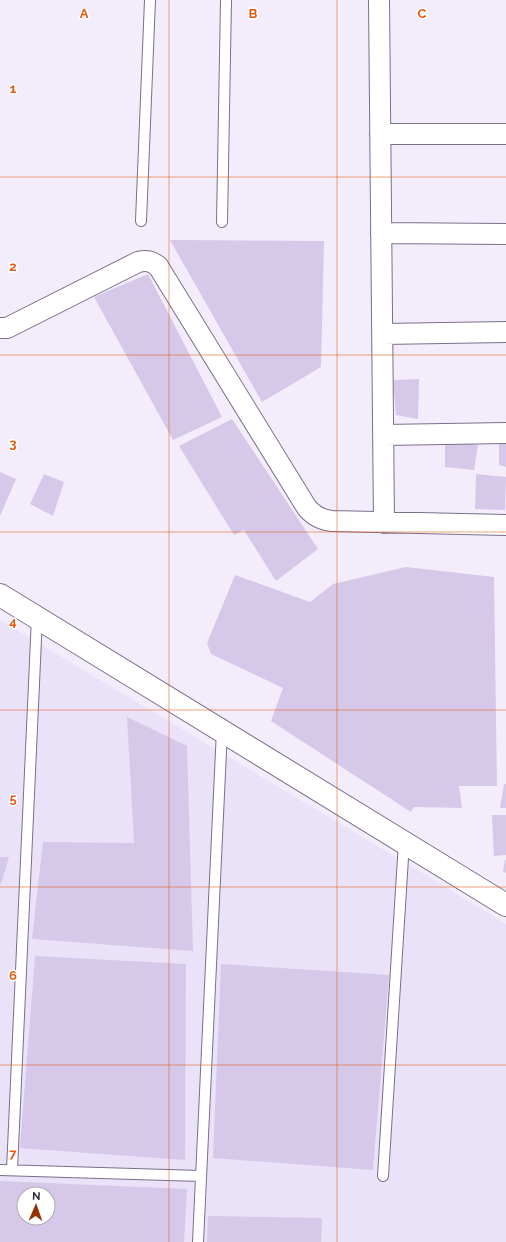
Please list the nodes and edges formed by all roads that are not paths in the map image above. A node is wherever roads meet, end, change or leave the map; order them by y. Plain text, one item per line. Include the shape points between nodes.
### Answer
1 (150, 0) edge
2 (226, 0) edge
3 (379, 0) edge
4 (380, 134) junction
5 (506, 134) edge
6 (141, 221) dead end
7 (222, 222) dead end
8 (382, 233) junction
9 (506, 234) edge
10 (0, 328) edge
11 (506, 332) edge
12 (382, 334) junction
13 (506, 433) edge
14 (384, 435) junction
15 (384, 523) junction
16 (506, 525) edge
17 (0, 595) edge
18 (37, 617) junction
19 (222, 730) junction
20 (404, 842) junction
21 (506, 904) edge
22 (0, 1170) edge
23 (12, 1170) junction
24 (201, 1176) junction
25 (383, 1176) dead end
26 (198, 1242) edge

1 - 6 lane
2 - 7 lane
3 - 4 street
4 - 5 street
4 - 8 street
8 - 9 street
8 - 12 street
10 - 15 street via 7,328 138,262 153,262 158,266 314,516 324,520
11 - 12 street
12 - 14 street
13 - 14 street
14 - 15 street
15 - 16 street
17 - 18 street
18 - 19 street
18 - 23 lane
19 - 20 street
19 - 24 lane
20 - 21 street
20 - 25 lane
22 - 23 lane
23 - 24 lane
24 - 26 lane

